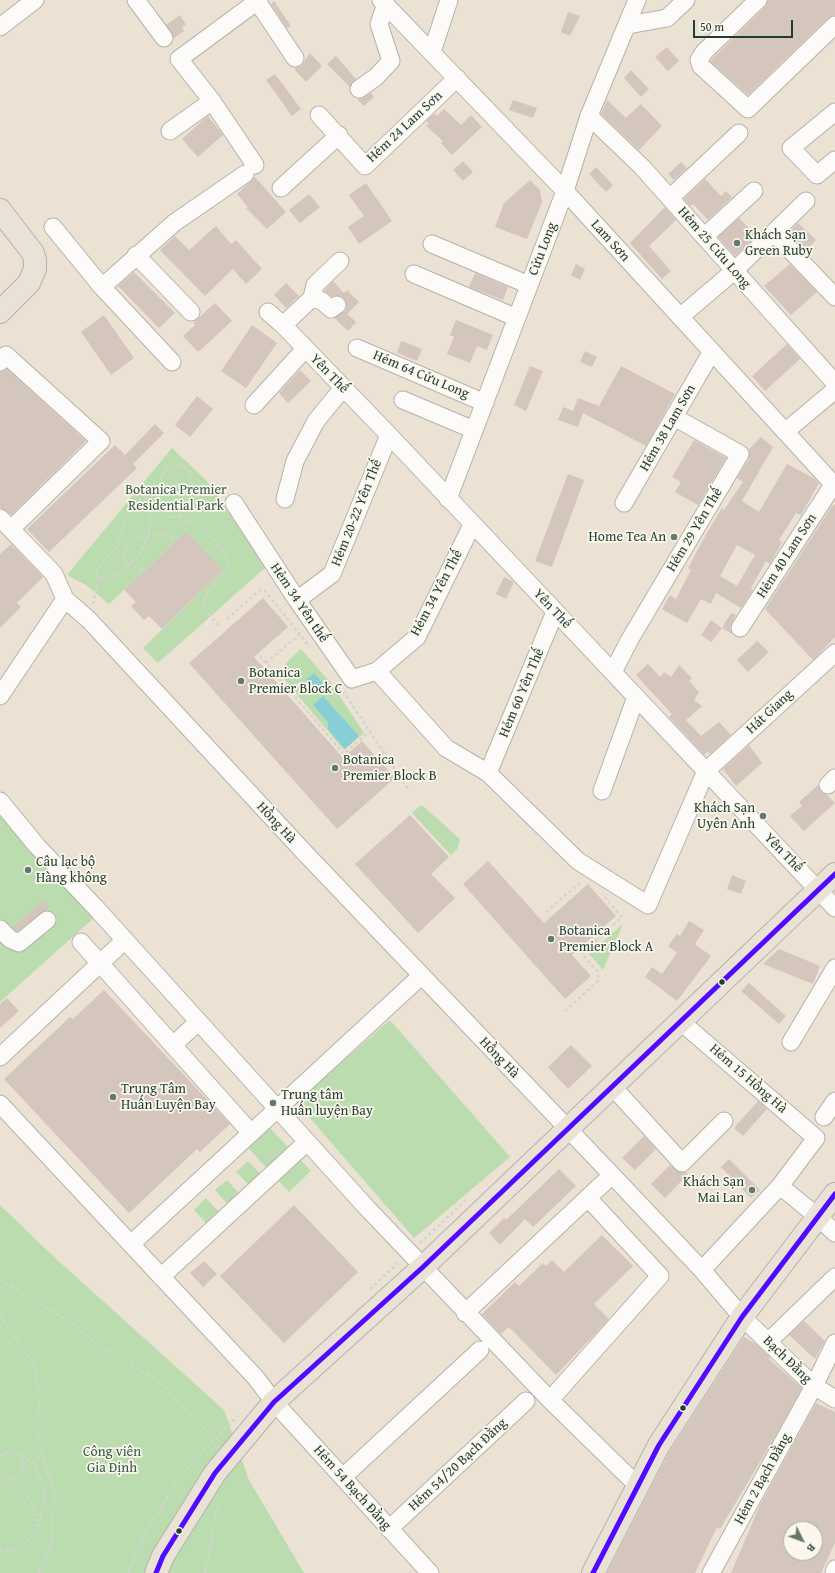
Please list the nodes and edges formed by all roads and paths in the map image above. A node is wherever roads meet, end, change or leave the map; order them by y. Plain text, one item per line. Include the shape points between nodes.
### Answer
1 (35, 0) edge
2 (136, 0) edge
3 (449, 0) edge
4 (637, 0) edge
5 (686, 0) edge
6 (758, 0) edge
7 (258, 1) edge
8 (384, 2) edge
9 (628, 25) junction
10 (835, 25) edge
11 (0, 27) edge
12 (164, 38) dead end
13 (432, 52) junction
14 (295, 58) dead end
15 (457, 78) junction
16 (359, 89) dead end
17 (212, 101) junction
18 (835, 112) edge
19 (319, 114) dead end
20 (589, 116) junction
21 (170, 131) dead end
22 (739, 132) dead end
23 (339, 135) junction
24 (835, 160) edge
25 (281, 188) dead end
26 (565, 191) junction
27 (754, 191) dead end
28 (670, 198) junction
29 (806, 201) dead end
30 (0, 210) edge
31 (54, 227) dead end
32 (774, 233) junction
33 (704, 237) junction
34 (432, 244) dead end
35 (136, 255) junction
36 (340, 261) dead end
37 (734, 270) junction
38 (414, 274) dead end
39 (529, 285) junction
40 (102, 287) junction
41 (835, 296) edge
42 (312, 298) junction
43 (337, 305) dead end
44 (0, 312) edge
45 (191, 312) dead end
46 (268, 312) dead end
47 (517, 318) junction
48 (680, 318) junction
49 (284, 325) junction
50 (357, 348) dead end
51 (305, 349) junction
52 (711, 352) junction
53 (0, 362) edge
54 (172, 362) dead end
55 (835, 382) edge
56 (343, 388) junction
57 (835, 390) edge
58 (403, 400) dead end
59 (484, 403) junction
60 (254, 405) dead end
61 (674, 417) junction
62 (474, 430) junction
63 (786, 431) junction
64 (389, 435) junction
65 (834, 484) edge
66 (158, 493) junction
67 (192, 493) junction
68 (152, 494) junction
69 (204, 499) dead end
70 (285, 499) dead end
71 (448, 499) junction
72 (234, 503) dead end
73 (624, 503) dead end
74 (179, 517) junction
75 (5, 524) edge
76 (472, 525) junction
77 (149, 534) junction
78 (174, 539) dead end
79 (130, 566) junction
80 (142, 569) dead end
81 (99, 579) junction
82 (96, 592) dead end
83 (65, 600) junction
84 (297, 600) junction
85 (555, 612) junction
86 (227, 619) dead end
87 (219, 626) dead end
88 (740, 628) dead end
89 (300, 634) junction
90 (314, 652) dead end
91 (835, 653) edge
92 (260, 656) dead end
93 (266, 663) junction
94 (377, 672) junction
95 (612, 672) junction
96 (342, 689) dead end
97 (0, 696) edge
98 (636, 697) junction
99 (370, 731) junction
100 (706, 771) junction
101 (488, 773) junction
102 (408, 789) dead end
103 (602, 791) dead end
104 (0, 801) edge
105 (835, 874) edge
106 (586, 877) dead end
107 (597, 889) dead end
108 (818, 889) junction
109 (835, 908) edge
110 (546, 912) dead end
111 (47, 920) dead end
112 (0, 929) edge
113 (125, 940) junction
114 (81, 942) dead end
115 (100, 962) junction
116 (835, 968) edge
117 (421, 976) junction
118 (565, 1011) dead end
119 (680, 1020) junction
120 (198, 1022) junction
121 (791, 1042) dead end
122 (173, 1045) junction
123 (0, 1056) edge
124 (612, 1086) junction
125 (835, 1087) edge
126 (835, 1091) edge
127 (835, 1101) edge
128 (0, 1104) edge
129 (277, 1109) junction
130 (824, 1118) dead end
131 (724, 1121) dead end
132 (568, 1129) junction
133 (251, 1133) junction
134 (307, 1142) junction
135 (612, 1175) junction
136 (780, 1186) junction
137 (835, 1194) edge
138 (588, 1198) junction
139 (818, 1217) junction
140 (835, 1233) edge
141 (130, 1244) junction
142 (423, 1267) junction
143 (702, 1270) junction
144 (835, 1276) edge
145 (162, 1277) junction
146 (0, 1280) edge
147 (465, 1313) junction
148 (0, 1316) edge
149 (742, 1317) junction
150 (769, 1341) junction
151 (835, 1343) edge
152 (480, 1350) dead end
153 (814, 1386) junction
154 (835, 1399) edge
155 (550, 1400) junction
156 (526, 1401) dead end
157 (274, 1402) junction
158 (215, 1439) dead end
159 (21, 1455) junction
160 (0, 1456) edge
161 (0, 1471) edge
162 (343, 1477) junction
163 (13, 1478) junction
164 (637, 1485) junction
165 (38, 1524) junction
166 (389, 1529) junction
167 (0, 1551) edge
168 (835, 1569) edge
169 (39, 1573) edge
170 (156, 1573) edge
171 (430, 1573) edge
172 (593, 1573) edge
173 (711, 1573) edge
174 (834, 1573) edge

1 - 11 street
2 - 12 street
3 - 13 street
4 - 9 street, Cửu Long
5 - 9 street via 667,18
6 - 10 street via 704,52 699,60 701,66 748,109
7 - 14 street
7 - 17 street via 179,59
8 - 13 street, Lam Sơn
8 - 16 street via 379,24 391,61 376,77
9 - 20 street, Cửu Long
13 - 15 street, Lam Sơn
15 - 23 street, Hẻm 24 Lam Sơn via 365,166
15 - 26 street, Lam Sơn
17 - 21 street
17 - 35 street via 250,169 174,223
18 - 24 street via 792,148 817,175
19 - 23 street, Hẻm 24 Lam Sơn
20 - 26 street, Cửu Long
20 - 28 street, Hẻm 25 Cửu Long
22 - 28 street
23 - 25 street
26 - 39 street, Cửu Long
26 - 48 street, Lam Sơn
27 - 33 street
28 - 33 street, Hẻm 25 Cửu Long
29 - 32 street
30 - 44 main road via 33,253 35,260 35,268 29,283
31 - 40 street
32 - 37 street
32 - 41 street
33 - 37 street, Hẻm 25 Cửu Long
34 - 39 street
35 - 40 street
35 - 45 street
36 - 42 street via 315,285
37 - 48 street
37 - 55 street, Hẻm 25 Cửu Long
38 - 47 street
39 - 47 street, Cửu Long
40 - 54 street
42 - 43 street via 322,301 331,309
42 - 49 street
46 - 49 street, Yên Thế
47 - 59 street, Cửu Long
48 - 52 street, Lam Sơn
49 - 51 street, Yên Thế
50 - 59 street, Hẻm 64 Cửu Long
51 - 56 street, Yên Thế
51 - 60 street
52 - 61 street, Hẻm 38 Lam Sơn
52 - 63 street, Lam Sơn
53 - 75 street via 6,355 101,441
56 - 64 street, Yên Thế
56 - 70 street via 316,421 295,461
57 - 63 street
58 - 62 street
59 - 62 street, Cửu Long
61 - 73 street, Hẻm 38 Lam Sơn
61 - 95 street, Hẻm 29 Yên Thế via 740,454
62 - 71 street, Cửu Long
63 - 65 street, Lam Sơn
64 - 71 street, Yên Thế
64 - 84 street, Hẻm 20-22 Yên Thế via 332,574
65 - 88 street, Hẻm 40 Lam Sơn
66 - 67 path via 174,490
66 - 67 path via 164,472 178,465 186,468 191,475
66 - 68 path
66 - 74 path via 163,512 171,518
67 - 69 path
67 - 74 path via 188,506
68 - 77 path
68 - 81 path via 135,505 126,517 115,549 97,569
71 - 76 street, Yên Thế
72 - 84 street, Hẻm 34 Yên thế
74 - 87 path via 205,529 228,560 227,572 203,601 205,610
75 - 83 street via 54,574
76 - 85 street, Yên Thế
76 - 94 street, Hẻm 34 Yên Thế via 417,636
77 - 78 path via 161,534
77 - 79 path via 140,554
77 - 79 path via 133,540 125,548 124,558
79 - 80 path
79 - 81 path via 104,580
81 - 82 path
83 - 97 street
83 - 117 street, Hồng Hà via 89,620
84 - 94 street, Hẻm 34 Yên thế via 352,679
85 - 95 street, Yên Thế
85 - 101 street, Hẻm 60 Yên Thế
86 - 89 path via 263,590
89 - 90 path
89 - 93 path
91 - 100 street, Hát Giang
92 - 93 path
93 - 99 path via 344,754
94 - 101 street via 446,748
95 - 98 street, Yên Thế
96 - 99 path
98 - 100 street, Yên Thế
98 - 103 street
99 - 102 path
100 - 101 street via 648,905 578,861
100 - 108 street, Yên Thế
104 - 113 street via 37,846
105 - 108 main road
106 - 110 path
107 - 118 path via 622,917 582,954 598,972 598,981
108 - 109 street, Yên Thế
108 - 119 main road
111 - 112 street via 19,943 10,939
113 - 115 street
113 - 120 street
114 - 115 street
115 - 122 street
115 - 123 street
116 - 121 street
117 - 129 street
117 - 132 street, Hồng Hà
119 - 124 main road
119 - 136 street, Hẻm 15 Hồng Hà via 816,1138
120 - 122 street
120 - 129 street
122 - 133 street
124 - 131 street via 682,1163
124 - 132 main road
125 - 126 street
127 - 130 street
128 - 141 street, Hẻm 54 Bạch Đằng
129 - 133 street
129 - 134 street
132 - 135 street, Hồng Hà
132 - 142 main road
133 - 141 street
134 - 142 street
134 - 145 street
135 - 138 street
135 - 143 street, Hồng Hà
136 - 139 street
136 - 143 street
137 - 139 main road
138 - 147 street
138 - 155 street via 660,1276
139 - 140 street
139 - 149 main road
141 - 145 street, Hẻm 54 Bạch Đằng
142 - 147 street
142 - 157 main road
143 - 149 street, Hồng Hà
144 - 150 street
145 - 157 street, Hẻm 54 Bạch Đằng via 256,1378
146 - 158 path via 163,1384
147 - 155 street
148 - 169 path via 34,1365 40,1397 37,1432 55,1498 50,1548
149 - 150 street, Bạch Đằng
149 - 164 main road via 659,1445
150 - 153 street, Bạch Đằng
151 - 153 street, Hẻm 2 Bạch Đằng
152 - 162 street
153 - 154 street, Bạch Đằng
153 - 173 street, Hẻm 2 Bạch Đằng
155 - 164 street
156 - 166 street, Hẻm 54/20 Bạch Đằng
157 - 162 street, Hẻm 54 Bạch Đằng
157 - 170 main road via 215,1473 163,1556
159 - 160 path via 11,1452
159 - 163 path via 24,1466 18,1476
159 - 165 path via 35,1464 46,1494
161 - 163 path via 7,1479
162 - 166 street, Hẻm 54 Bạch Đằng
163 - 165 path via 25,1489
164 - 172 main road
165 - 167 path via 33,1536 22,1546 10,1551
166 - 171 street, Hẻm 54 Bạch Đằng
168 - 174 street

